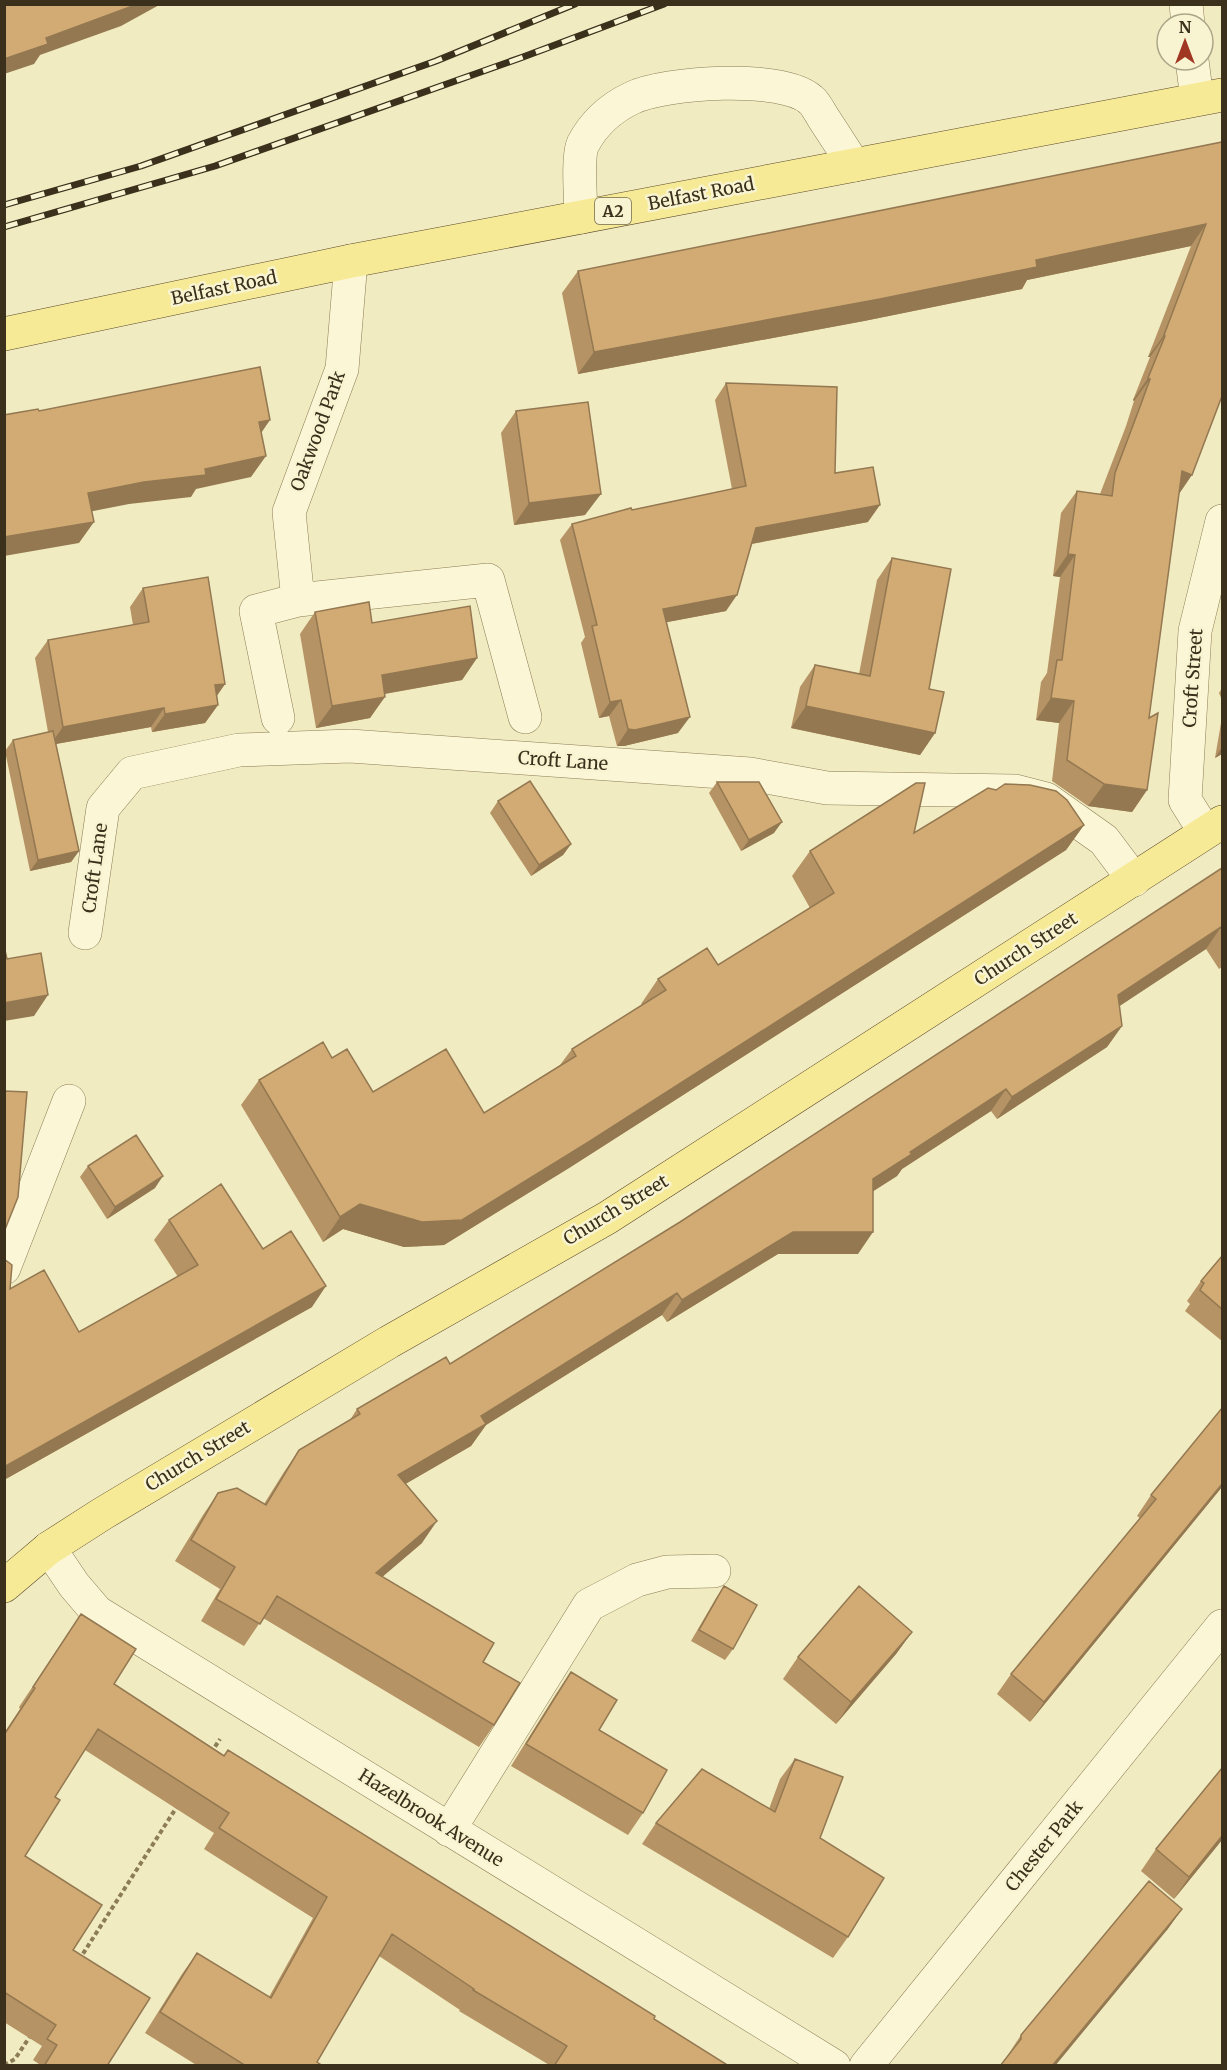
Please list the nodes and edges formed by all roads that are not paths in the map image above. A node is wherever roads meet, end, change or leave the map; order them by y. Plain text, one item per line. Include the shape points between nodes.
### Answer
1 (1198, 72) edge
2 (1210, 97) edge
3 (854, 165) junction
4 (580, 218) junction
5 (351, 261) junction
6 (4, 334) edge
7 (1222, 521) edge
8 (298, 600) junction
9 (525, 717) dead end
10 (278, 718) dead end
11 (1214, 827) edge
12 (1134, 880) junction
13 (85, 933) dead end
14 (69, 1101) dead end
15 (4, 1268) edge
16 (49, 1548) junction
17 (714, 1570) dead end
18 (4, 1586) edge
19 (1222, 1626) edge
20 (449, 1830) junction
21 (834, 2066) edge
22 (866, 2066) edge

1 - 2 street
2 - 3 main road, Belfast Road / A2
3 - 4 main road, Belfast Road / A2
3 - 4 street via 811,99 789,90 733,83 662,89 634,97 607,112 592,130 582,147
4 - 5 main road, Belfast Road / A2
5 - 6 main road, Belfast Road / A2
5 - 8 street, Oakwood Park via 342,369 289,512
7 - 11 street, Croft Street via 1195,631 1185,789 1185,801
8 - 9 street via 488,580
8 - 10 street via 256,611
11 - 12 main road, Church Street
12 - 13 street, Croft Lane via 1104,840 1047,799 1015,791 827,788 750,774 350,746 239,750 132,773 103,808
12 - 16 main road, Church Street via 607,1218 389,1342
14 - 15 street
16 - 18 main road, Church Street
16 - 20 street, Hazelbrook Avenue via 98,1612
17 - 20 street via 667,1572 637,1580 589,1605
19 - 22 street, Chester Park
20 - 21 street, Hazelbrook Avenue

